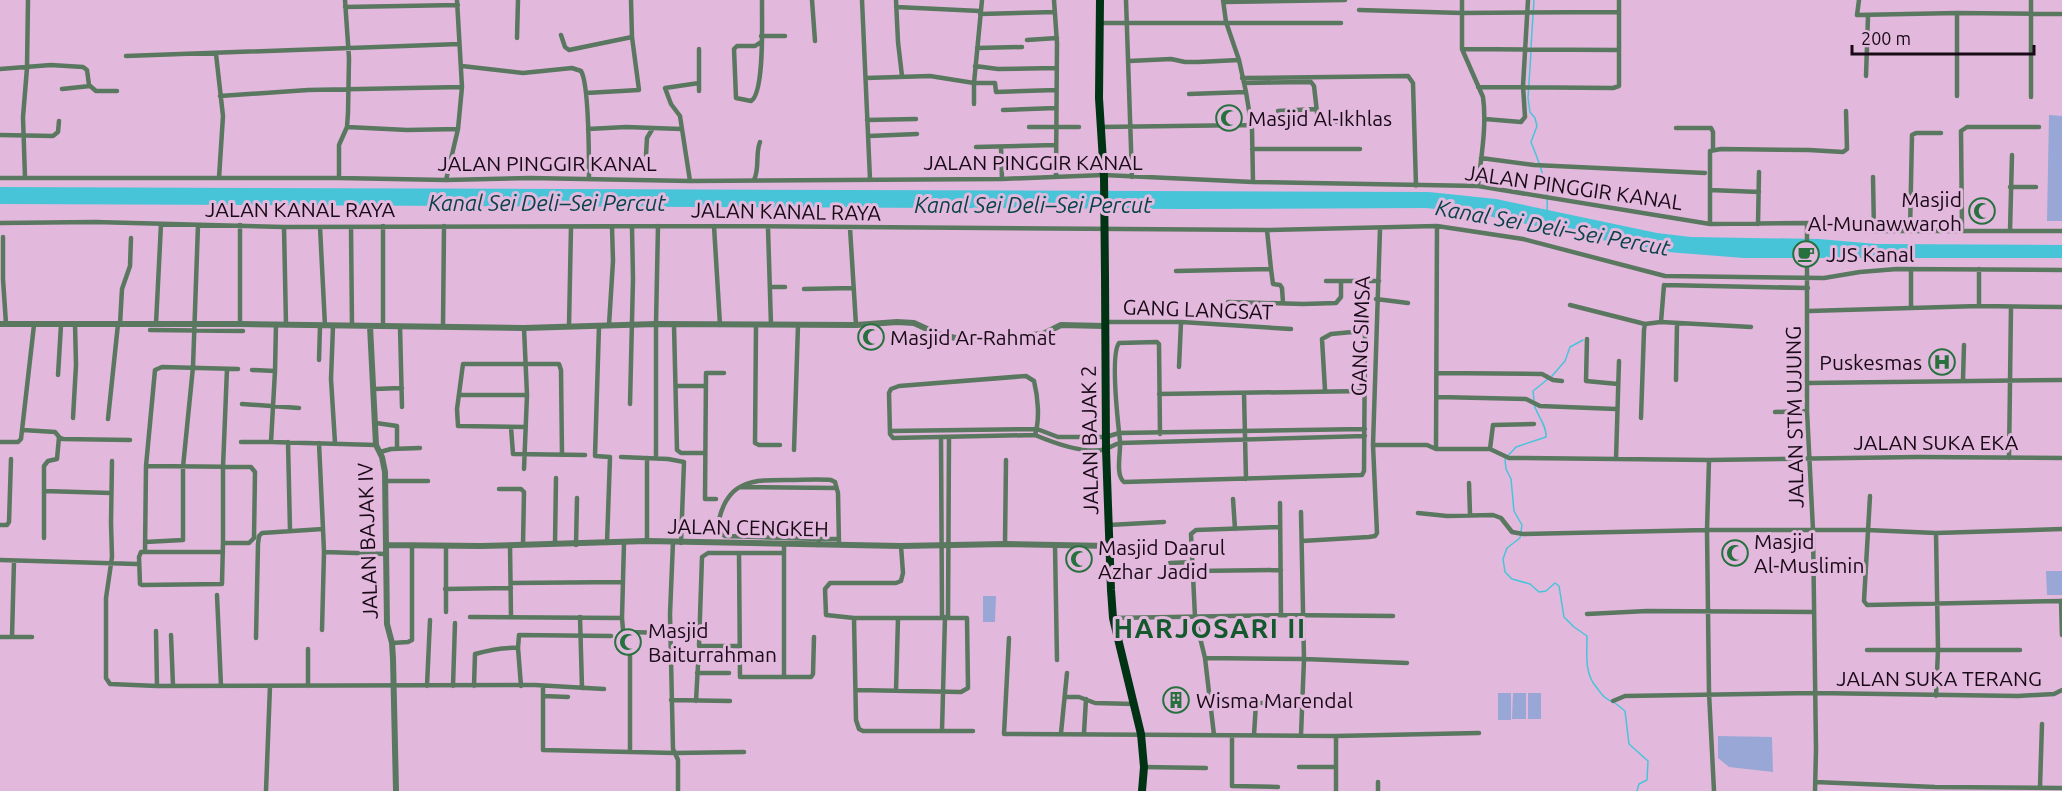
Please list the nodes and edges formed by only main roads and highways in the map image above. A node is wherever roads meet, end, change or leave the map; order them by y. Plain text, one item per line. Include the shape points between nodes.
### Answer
1 (1100, 0) edge
2 (1142, 791) edge

1 - 2 main road, JALAN BAJAK 2 via 1106,449 1113,618 1141,734

